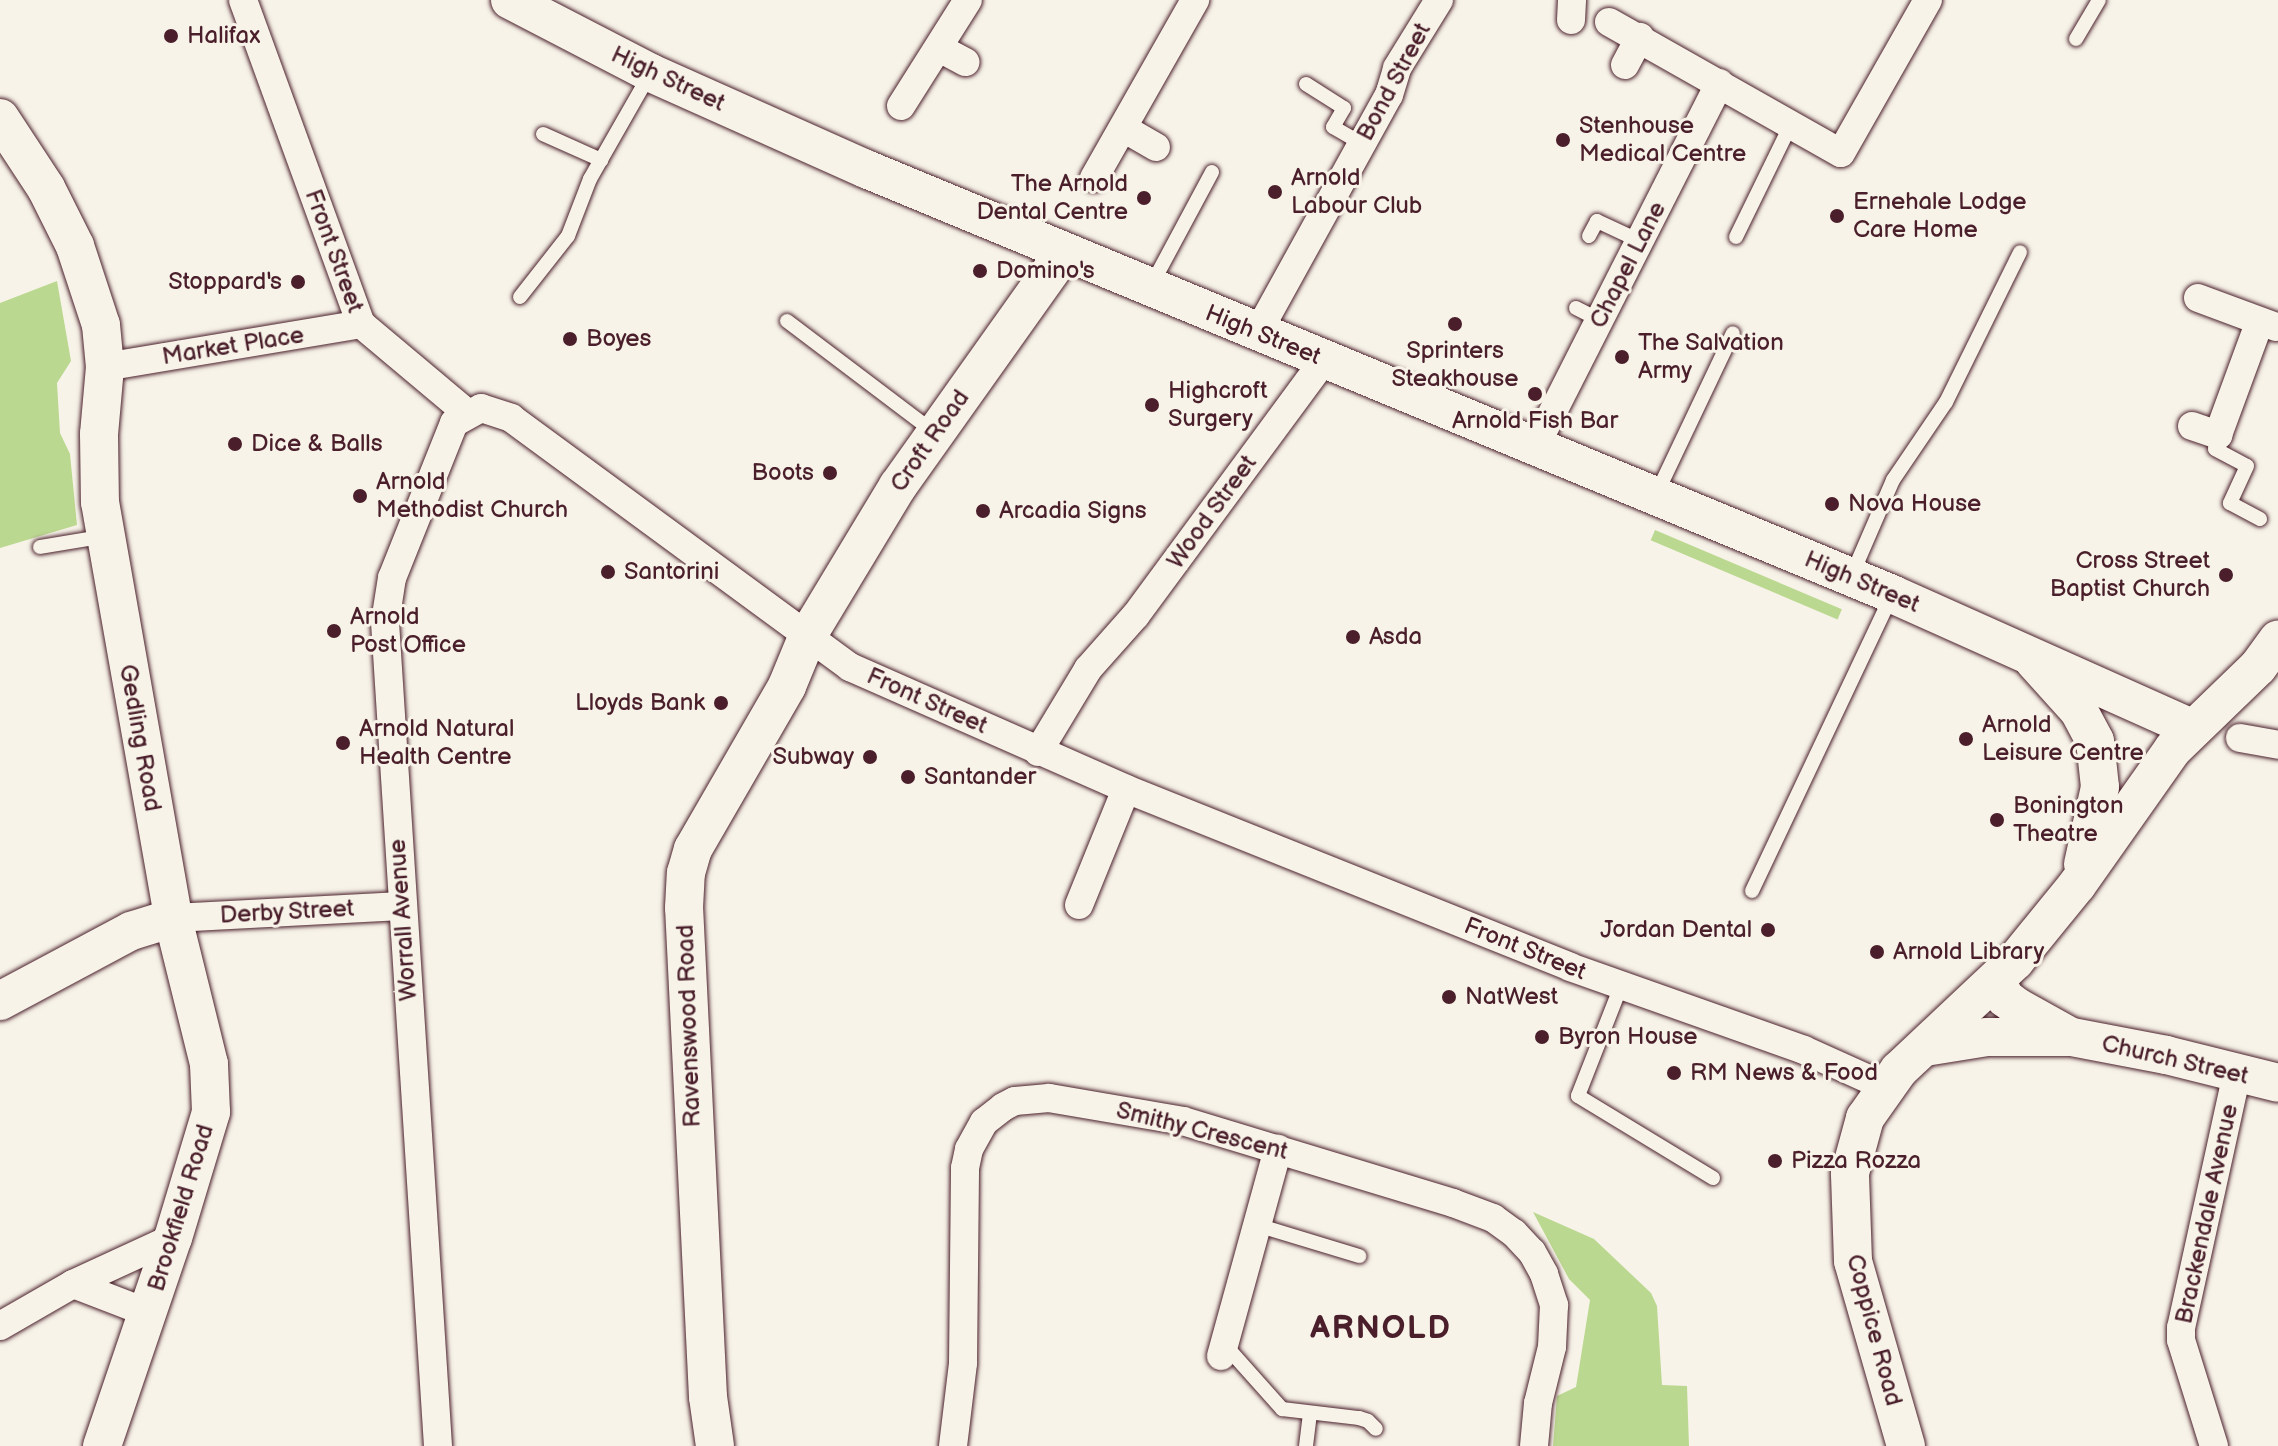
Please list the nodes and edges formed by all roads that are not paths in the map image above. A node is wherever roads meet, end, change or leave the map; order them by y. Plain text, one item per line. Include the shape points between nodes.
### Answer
1 (243, 0) edge
2 (510, 0) edge
3 (968, 0) edge
4 (1195, 0) edge
5 (1439, 0) edge
6 (1928, 0) edge
7 (2099, 0) edge
8 (1609, 22) dead end
9 (1640, 37) junction
10 (2076, 39) dead end
11 (939, 48) junction
12 (965, 62) dead end
13 (1625, 65) dead end
14 (651, 73) junction
15 (1720, 83) junction
16 (1306, 84) dead end
17 (901, 106) dead end
18 (0, 118) edge
19 (1791, 124) junction
20 (1123, 128) junction
21 (543, 134) dead end
22 (1362, 144) junction
23 (1156, 147) dead end
24 (601, 160) junction
25 (1212, 172) dead end
26 (1094, 178) dead end
27 (1589, 236) dead end
28 (1736, 237) dead end
29 (1640, 241) junction
30 (2020, 252) dead end
31 (1063, 254) junction
32 (1150, 288) junction
33 (520, 297) dead end
34 (2198, 298) dead end
35 (787, 321) dead end
36 (361, 324) junction
37 (2269, 324) edge
38 (1258, 332) junction
39 (1733, 333) dead end
40 (1324, 360) junction
41 (105, 367) junction
42 (467, 413) junction
43 (2205, 430) joint
44 (935, 433) junction
45 (1535, 447) junction
46 (1656, 496) junction
47 (2260, 519) dead end
48 (106, 536) junction
49 (40, 547) dead end
50 (1851, 577) junction
51 (1892, 594) junction
52 (808, 635) junction
53 (2278, 639) edge
54 (2024, 650) junction
55 (2192, 728) junction
56 (2240, 738) dead end
57 (2278, 745) edge
58 (1038, 752) junction
59 (1126, 789) junction
60 (2077, 885) junction
61 (1752, 891) dead end
62 (1079, 905) dead end
63 (402, 906) junction
64 (173, 918) junction
65 (2006, 971) junction
66 (1621, 986) junction
67 (2, 994) edge
68 (2072, 1037) junction
69 (1925, 1047) junction
70 (2237, 1073) junction
71 (2278, 1083) edge
72 (1886, 1087) junction
73 (1278, 1149) junction
74 (1713, 1178) dead end
75 (1257, 1225) junction
76 (173, 1238) junction
77 (1359, 1256) dead end
78 (73, 1284) junction
79 (148, 1313) junction
80 (0, 1326) edge
81 (1223, 1351) joint
82 (1310, 1414) junction
83 (1376, 1429) dead end
84 (102, 1446) edge
85 (438, 1446) edge
86 (715, 1446) edge
87 (953, 1446) edge
88 (1306, 1446) edge
89 (1534, 1446) edge
90 (1906, 1446) edge
91 (2214, 1446) edge

1 - 36 street, Front Street
2 - 14 street, High Street
3 - 11 street
4 - 20 street
5 - 22 street, Bond Street via 1397,68 1389,95
6 - 19 street via 1841,153
7 - 10 lane
8 - 9 street
9 - 13 street
9 - 15 street
11 - 12 street
11 - 17 street
14 - 24 lane
14 - 31 street, High Street
15 - 19 street
15 - 29 street, Chapel Lane
16 - 22 lane via 1344,108 1333,127
18 - 41 street, Gedling Road via 46,188 75,246 101,325
19 - 28 lane
20 - 23 street
20 - 26 street
21 - 24 lane
22 - 38 street, Bond Street
24 - 33 lane via 568,236
25 - 32 lane
27 - 29 lane via 1597,221
29 - 45 street, Chapel Lane via 1588,314
30 - 50 lane via 1946,402 1893,480
31 - 32 street, High Street
31 - 44 street, Croft Road
32 - 38 street, High Street
34 - 37 street
35 - 44 lane
36 - 41 street, Market Place
36 - 42 street, Front Street
37 - 43 street
38 - 40 street, High Street
39 - 46 lane
40 - 45 street, High Street
40 - 58 street, Wood Street via 1136,615 1096,660
41 - 48 street, Gedling Road via 98,463
42 - 52 street, Front Street via 481,408 511,418
42 - 63 street, Worrall Avenue via 454,423 388,592 385,622
43 - 47 lane via 2215,449 2247,466 2230,503
44 - 52 street, Croft Road
45 - 46 street, High Street
46 - 50 street, High Street
48 - 49 lane
48 - 64 street, Gedling Road
50 - 51 street, High Street
51 - 54 street, High Street
51 - 61 lane
52 - 58 street, Front Street via 850,667
52 - 86 street, Ravenswood Road via 787,686 704,826 686,873 692,1091
53 - 55 street, Coppice Road via 2258,667
54 - 55 street, High Street
54 - 60 street, High Street via 2079,711 2095,741 2100,787
55 - 60 street, Coppice Road
56 - 57 street
58 - 59 street, Front Street
59 - 62 street
59 - 66 street, Front Street
60 - 65 street, Coppice Road
63 - 64 street, Derby Street
63 - 85 street, Worrall Avenue
64 - 67 street via 131,931
64 - 76 street, Brookfield Road via 212,1088 206,1134
65 - 68 street, Church Street via 2005,998
65 - 69 street, Coppice Road
66 - 72 street, Front Street via 1804,1050
66 - 74 lane via 1578,1096
68 - 69 street, Church Street via 1987,1037
68 - 70 street, Church Street
69 - 72 street, Coppice Road
70 - 71 street, Church Street
70 - 91 street, Brackendale Avenue via 2181,1328
72 - 90 street, Coppice Road via 1865,1118 1856,1145 1848,1206 1853,1261
73 - 75 street
73 - 87 street, Smithy Crescent via 1183,1121 1049,1098 1015,1101 984,1122 965,1168 963,1363
73 - 89 street, Smithy Crescent via 1493,1218 1527,1247 1544,1274 1554,1305
75 - 77 lane
75 - 81 street
76 - 78 street
76 - 79 street, Brookfield Road
78 - 79 street
78 - 80 street
79 - 84 street, Brookfield Road
81 - 82 lane via 1282,1409
82 - 83 lane via 1359,1418
82 - 88 lane

